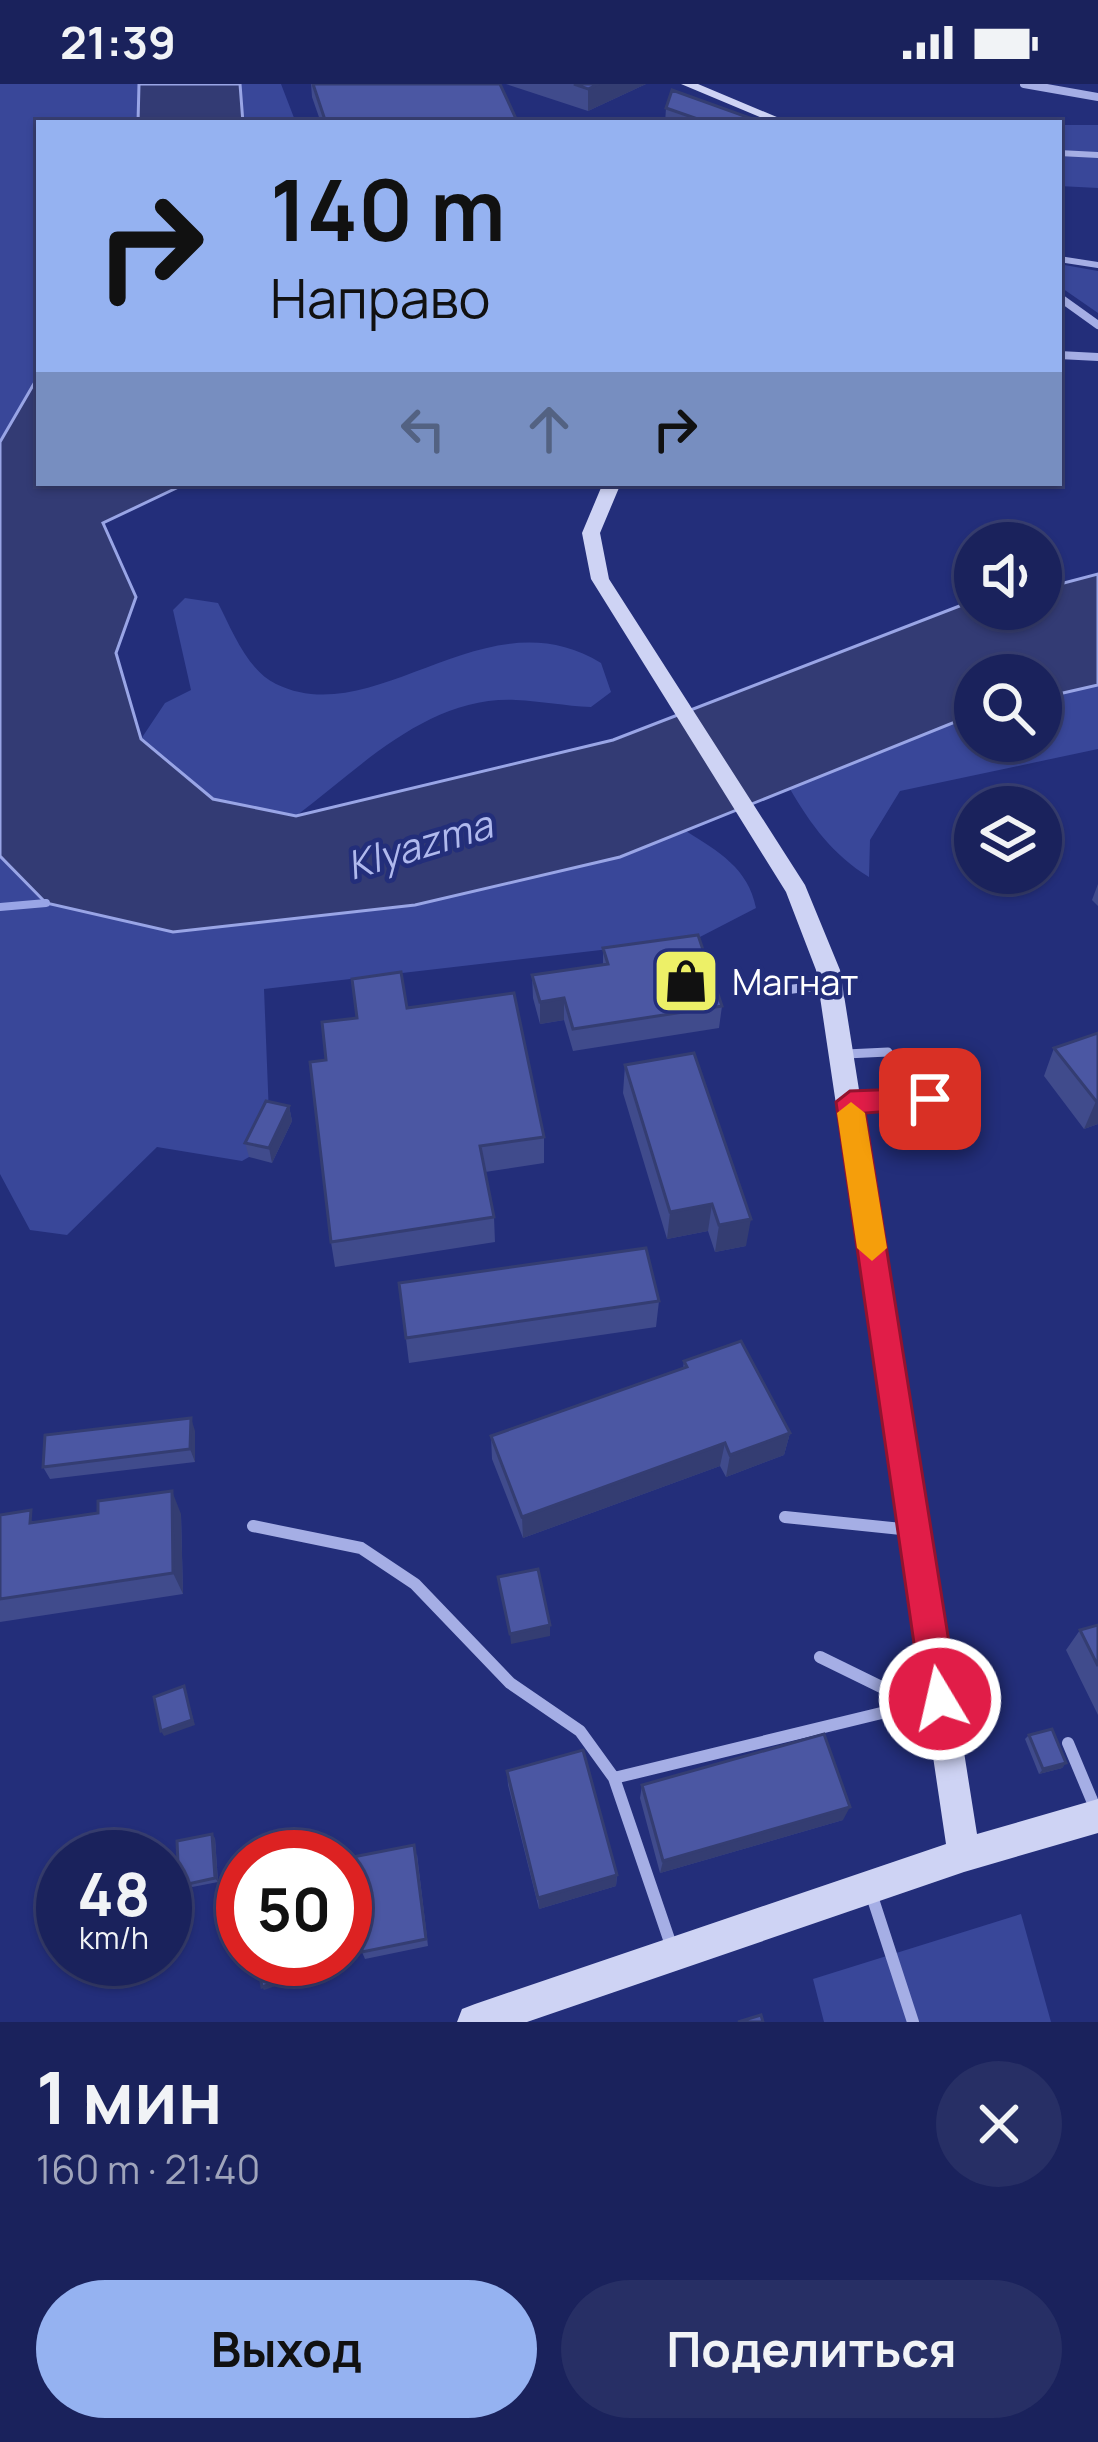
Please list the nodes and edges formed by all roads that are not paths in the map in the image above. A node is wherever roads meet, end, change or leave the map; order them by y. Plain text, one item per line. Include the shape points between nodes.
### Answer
1 (687, 84) edge
2 (1024, 84) edge
3 (1098, 97) edge
4 (766, 119) edge
5 (1062, 153) edge
6 (1098, 155) edge
7 (1062, 260) edge
8 (1098, 266) edge
9 (1062, 299) edge
10 (1098, 325) edge
11 (1062, 355) edge
12 (1098, 357) edge
13 (610, 486) edge
14 (831, 985) junction
15 (777, 991) dead end
16 (888, 1052) dead end
17 (842, 1054) junction
18 (930, 1099) dead end
19 (850, 1102) junction
20 (785, 1517) dead end
21 (253, 1526) dead end
22 (914, 1530) junction
23 (820, 1657) dead end
24 (928, 1701) junction
25 (1068, 1743) dead end
26 (614, 1778) junction
27 (1098, 1816) edge
28 (964, 1855) junction
29 (869, 1887) junction
30 (674, 1953) junction
31 (475, 2022) edge
32 (913, 2022) edge

1 - 4 main road
2 - 3 street
5 - 6 lane
7 - 8 lane
9 - 10 street
11 - 12 street
13 - 14 main road via 593,519 592,550 622,619 774,853 810,918
14 - 15 lane
14 - 17 main road
16 - 17 lane
17 - 19 main road
18 - 19 lane
19 - 22 main road
20 - 22 lane
21 - 26 lane via 361,1548 415,1584 510,1683 580,1731
22 - 24 main road
23 - 24 lane
24 - 26 lane
24 - 28 main road
25 - 27 lane
26 - 30 lane
27 - 28 main road
28 - 29 main road
29 - 30 main road
29 - 32 lane
30 - 31 main road

